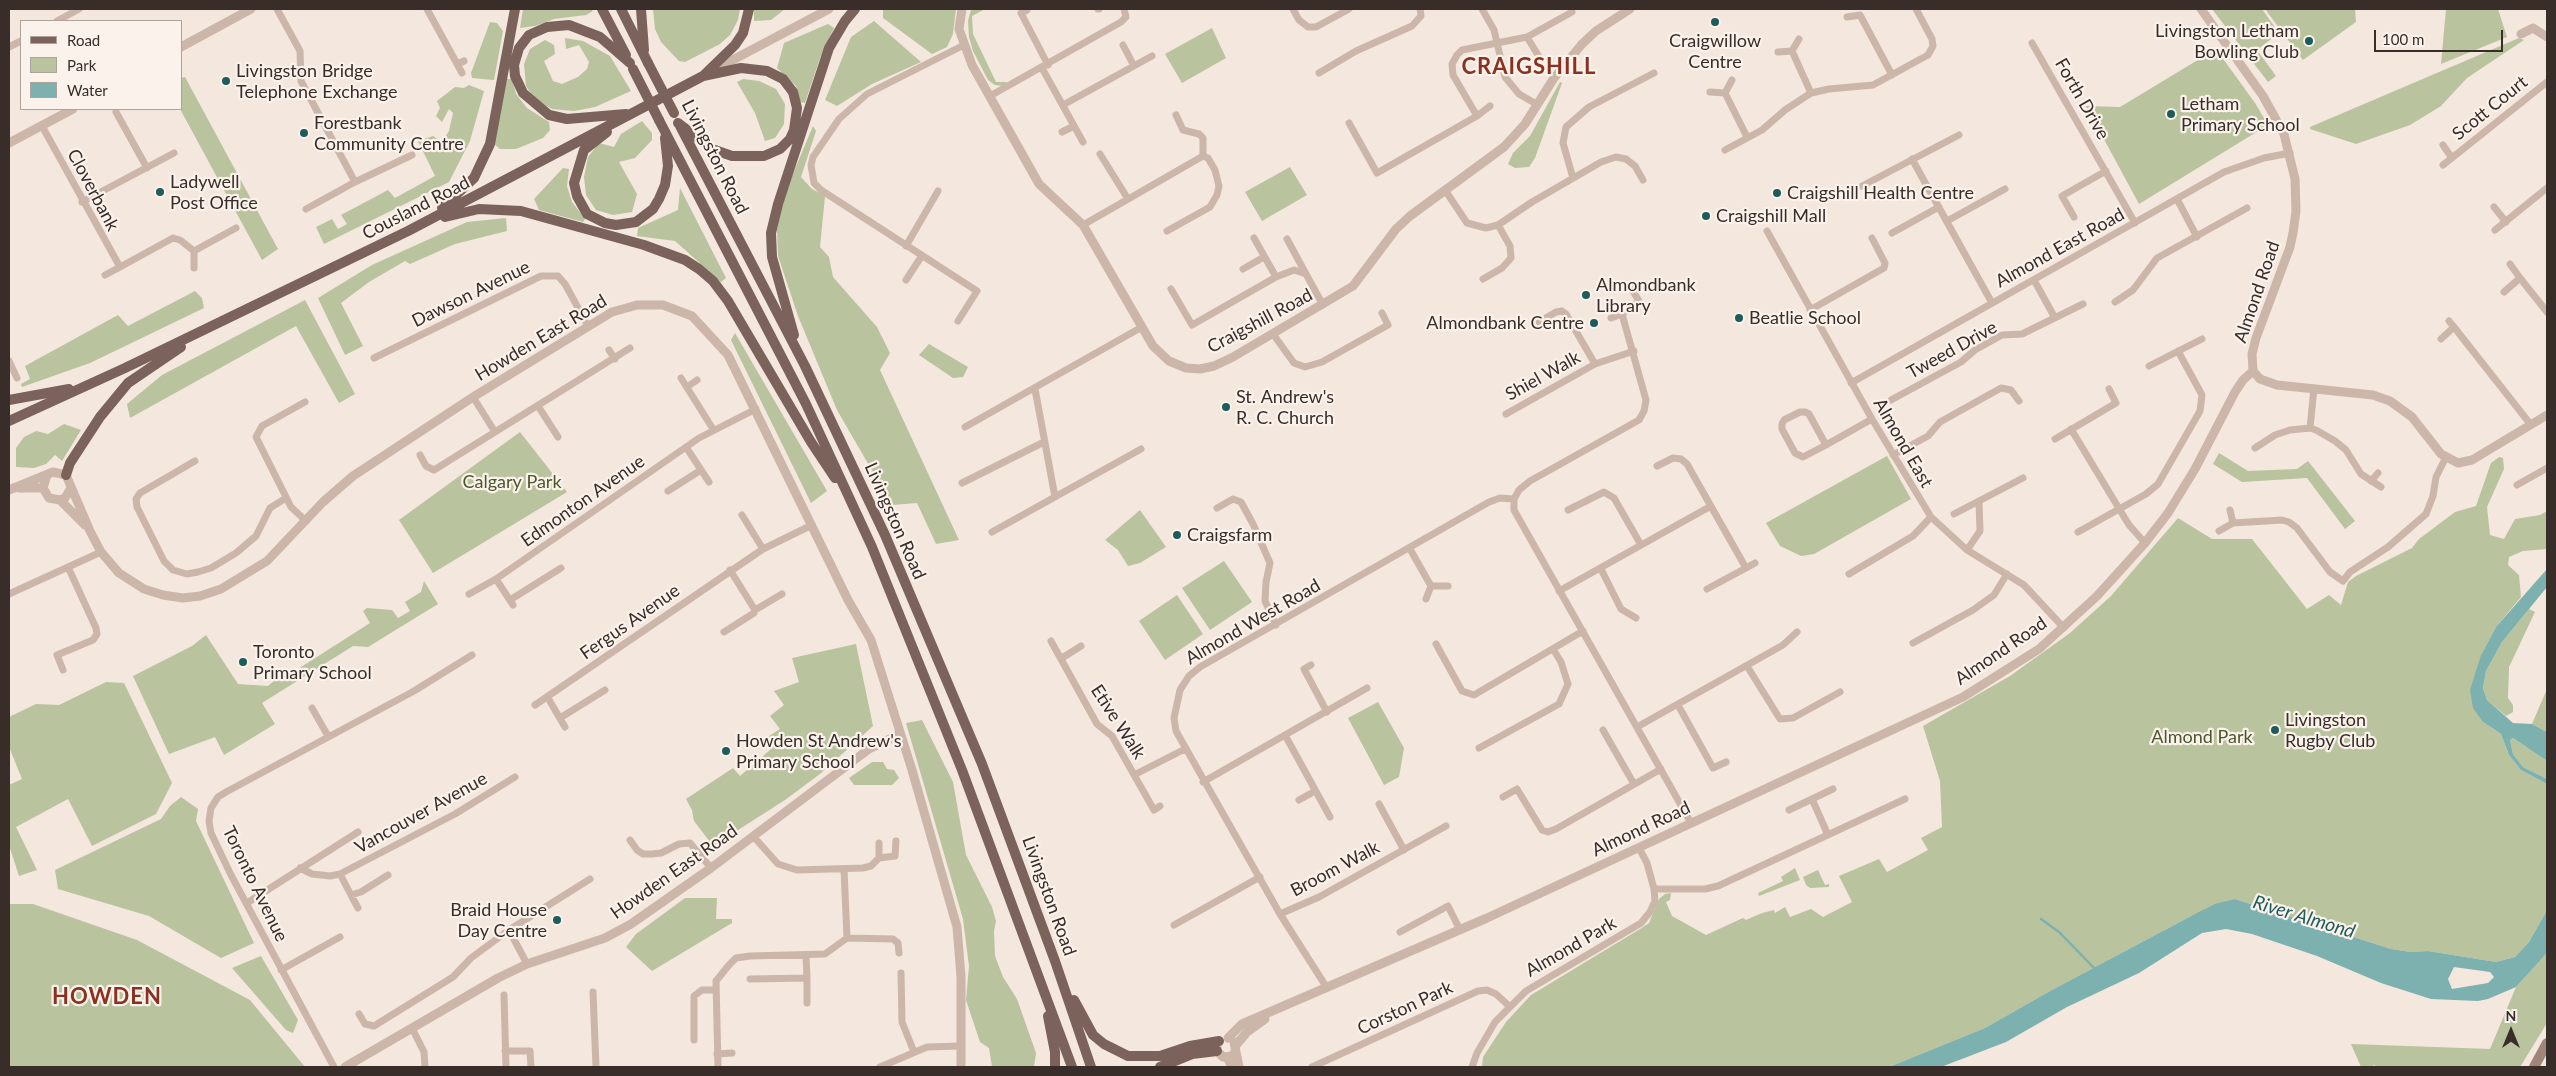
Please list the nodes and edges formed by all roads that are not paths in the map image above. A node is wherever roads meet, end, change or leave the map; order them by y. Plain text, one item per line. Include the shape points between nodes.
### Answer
1 (79, 9) edge
2 (251, 9) edge
3 (277, 9) edge
4 (427, 9) edge
5 (515, 9) edge
6 (602, 9) edge
7 (621, 9) edge
8 (640, 9) edge
9 (749, 9) edge
10 (830, 9) edge
11 (856, 9) edge
12 (962, 9) edge
13 (1124, 9) edge
14 (1293, 9) edge
15 (1348, 9) edge
16 (1420, 9) edge
17 (1482, 9) edge
18 (1630, 9) edge
19 (1916, 9) edge
20 (2201, 9) edge
21 (1027, 10) dead end
22 (1572, 12) dead end
23 (1861, 12) edge
24 (1847, 17) dead end
25 (59, 20) edge
26 (2521, 34) dead end
27 (1527, 37) junction
28 (2547, 38) edge
29 (1799, 39) dead end
30 (20, 42) edge
31 (2032, 43) dead end
32 (1498, 44) junction
33 (964, 45) junction
34 (1123, 45) dead end
35 (182, 46) edge
36 (9, 48) edge
37 (1792, 51) junction
38 (1778, 52) dead end
39 (1152, 56) dead end
40 (1540, 60) dead end
41 (647, 61) junction
42 (632, 66) junction
43 (1045, 66) junction
44 (1134, 66) junction
45 (462, 73) dead end
46 (1319, 73) dead end
47 (1654, 73) dead end
48 (1892, 75) junction
49 (703, 76) junction
50 (1732, 80) dead end
51 (2547, 82) edge
52 (1710, 92) dead end
53 (1725, 93) junction
54 (1811, 93) junction
55 (990, 96) junction
56 (1063, 105) junction
57 (1538, 105) junction
58 (1490, 106) dead end
59 (71, 110) edge
60 (116, 112) dead end
61 (632, 113) junction
62 (1176, 115) dead end
63 (1477, 116) junction
64 (676, 118) junction
65 (1349, 123) dead end
66 (661, 124) junction
67 (42, 126) junction
68 (1074, 126) junction
69 (1062, 132) dead end
70 (1959, 135) dead end
71 (1747, 137) junction
72 (1083, 142) dead end
73 (9, 144) edge
74 (2443, 145) dead end
75 (1725, 150) dead end
76 (174, 153) dead end
77 (2290, 153) junction
78 (1100, 154) dead end
79 (412, 155) dead end
80 (1203, 156) junction
81 (2452, 158) junction
82 (1912, 159) junction
83 (2443, 165) dead end
84 (147, 168) junction
85 (2106, 170) junction
86 (1573, 178) junction
87 (1643, 180) dead end
88 (354, 182) junction
89 (1862, 186) dead end
90 (2547, 188) edge
91 (2005, 189) dead end
92 (1445, 190) junction
93 (938, 192) dead end
94 (1128, 199) junction
95 (2177, 199) junction
96 (82, 202) junction
97 (1939, 207) junction
98 (2494, 207) dead end
99 (2247, 208) dead end
100 (306, 209) dead end
101 (2074, 217) dead end
102 (1947, 221) junction
103 (2506, 222) junction
104 (2135, 223) junction
105 (1083, 225) junction
106 (1498, 225) junction
107 (236, 228) dead end
108 (2495, 230) dead end
109 (408, 231) junction
110 (1166, 231) dead end
111 (1767, 231) dead end
112 (1892, 233) dead end
113 (2197, 237) junction
114 (1254, 238) dead end
115 (1872, 238) dead end
116 (1287, 239) dead end
117 (906, 246) junction
118 (194, 252) junction
119 (921, 257) junction
120 (1264, 257) junction
121 (2510, 264) dead end
122 (120, 267) junction
123 (194, 268) dead end
124 (1242, 269) dead end
125 (1306, 274) junction
126 (105, 275) dead end
127 (1276, 277) junction
128 (2520, 278) junction
129 (1482, 279) dead end
130 (906, 280) dead end
131 (2034, 280) junction
132 (1631, 288) dead end
133 (1172, 289) dead end
134 (2504, 292) dead end
135 (2115, 302) dead end
136 (1992, 303) junction
137 (2083, 304) dead end
138 (1323, 305) junction
139 (1810, 310) junction
140 (2547, 312) edge
141 (1382, 313) dead end
142 (1622, 314) junction
143 (1611, 318) dead end
144 (2055, 318) junction
145 (958, 321) dead end
146 (2449, 321) dead end
147 (1539, 322) dead end
148 (588, 326) junction
149 (1142, 327) junction
150 (2454, 327) junction
151 (207, 329) junction
152 (1273, 334) junction
153 (2202, 339) dead end
154 (2441, 339) dead end
155 (630, 348) dead end
156 (609, 350) dead end
157 (1634, 351) junction
158 (2178, 351) junction
159 (374, 358) dead end
160 (615, 359) junction
161 (9, 361) edge
162 (1595, 364) junction
163 (804, 366) junction
164 (2149, 366) dead end
165 (2253, 371) junction
166 (17, 378) dead end
167 (681, 378) dead end
168 (698, 380) dead end
169 (1851, 383) junction
170 (86, 386) junction
171 (687, 386) junction
172 (2314, 388) junction
173 (1035, 389) junction
174 (2109, 389) dead end
175 (473, 397) junction
176 (9, 400) edge
177 (1891, 400) dead end
178 (2019, 401) dead end
179 (305, 402) dead end
180 (538, 406) junction
181 (756, 409) junction
182 (1506, 414) dead end
183 (2547, 415) edge
184 (1872, 419) junction
185 (9, 421) edge
186 (2531, 425) junction
187 (966, 428) dead end
188 (2310, 428) junction
189 (713, 429) junction
190 (2072, 429) junction
191 (495, 432) junction
192 (558, 437) dead end
193 (2054, 439) dead end
194 (1044, 442) junction
195 (1826, 445) junction
196 (686, 447) junction
197 (2255, 448) dead end
198 (1141, 449) dead end
199 (1893, 455) junction
200 (420, 456) dead end
201 (2445, 459) junction
202 (195, 461) dead end
203 (1657, 466) dead end
204 (2547, 468) edge
205 (701, 470) junction
206 (2378, 473) dead end
207 (47, 475) junction
208 (66, 475) junction
209 (2023, 478) dead end
210 (2371, 481) junction
211 (709, 482) dead end
212 (962, 483) dead end
213 (2517, 485) dead end
214 (2381, 487) dead end
215 (43, 488) junction
216 (71, 488) junction
217 (13, 489) edge
218 (668, 491) dead end
219 (1055, 497) junction
220 (286, 498) junction
221 (1514, 499) junction
222 (60, 500) junction
223 (1979, 502) junction
224 (853, 506) junction
225 (1711, 506) junction
226 (1217, 508) dead end
227 (2119, 508) junction
228 (1568, 510) dead end
229 (2230, 510) dead end
230 (1954, 514) dead end
231 (742, 515) dead end
232 (1931, 518) junction
233 (306, 521) junction
234 (2232, 523) junction
235 (812, 525) junction
236 (90, 531) junction
237 (2219, 531) dead end
238 (992, 532) dead end
239 (2078, 532) dead end
240 (2145, 543) junction
241 (1641, 545) junction
242 (763, 549) junction
243 (1410, 549) junction
244 (1967, 550) junction
245 (102, 552) junction
246 (1755, 563) dead end
247 (68, 567) junction
248 (561, 568) dead end
249 (1746, 568) junction
250 (1601, 569) junction
251 (730, 570) junction
252 (1848, 574) dead end
253 (2007, 574) junction
254 (496, 579) junction
255 (1431, 586) junction
256 (1448, 586) dead end
257 (1708, 589) dead end
258 (1559, 591) junction
259 (9, 594) edge
260 (469, 594) dead end
261 (782, 594) dead end
262 (1426, 599) dead end
263 (755, 610) junction
264 (1636, 618) dead end
265 (1276, 625) junction
266 (2064, 628) junction
267 (1582, 631) junction
268 (724, 632) dead end
269 (1797, 632) dead end
270 (1051, 642) dead end
271 (1913, 643) dead end
272 (1436, 644) dead end
273 (1081, 646) dead end
274 (1553, 649) junction
275 (472, 655) dead end
276 (1062, 658) junction
277 (1311, 665) dead end
278 (1747, 666) junction
279 (63, 670) dead end
280 (1367, 688) dead end
281 (605, 690) dead end
282 (1840, 692) dead end
283 (548, 698) junction
284 (535, 705) dead end
285 (1678, 705) junction
286 (312, 708) dead end
287 (1327, 712) junction
288 (560, 718) junction
289 (565, 727) dead end
290 (1637, 727) junction
291 (1603, 730) dead end
292 (900, 734) junction
293 (1285, 735) junction
294 (328, 736) junction
295 (1185, 748) junction
296 (1478, 748) dead end
297 (1726, 762) dead end
298 (1661, 769) junction
299 (1134, 775) junction
300 (515, 777) dead end
301 (1204, 782) junction
302 (1634, 784) junction
303 (1833, 789) dead end
304 (1315, 791) junction
305 (1503, 797) dead end
306 (1812, 799) junction
307 (1905, 799) dead end
308 (1299, 800) dead end
309 (1379, 804) dead end
310 (1160, 806) dead end
311 (1789, 810) dead end
312 (1330, 817) dead end
313 (1691, 823) junction
314 (1446, 826) dead end
315 (358, 832) dead end
316 (1828, 835) junction
317 (753, 836) junction
318 (630, 840) dead end
319 (896, 841) dead end
320 (879, 843) dead end
321 (1639, 848) junction
322 (1404, 850) junction
323 (879, 858) junction
324 (300, 868) junction
325 (711, 868) junction
326 (844, 869) junction
327 (340, 874) junction
328 (388, 875) dead end
329 (1260, 877) junction
330 (590, 879) dead end
331 (1654, 889) junction
332 (351, 895) junction
333 (247, 903) junction
334 (358, 908) dead end
335 (1280, 914) junction
336 (1174, 925) dead end
337 (509, 930) junction
338 (1460, 930) junction
339 (1400, 932) dead end
340 (340, 937) dead end
341 (847, 938) junction
342 (898, 953) dead end
343 (806, 956) junction
344 (1055, 961) junction
345 (527, 964) junction
346 (281, 970) junction
347 (902, 973) dead end
348 (807, 978) junction
349 (750, 979) dead end
350 (1042, 984) junction
351 (1327, 988) junction
352 (716, 990) junction
353 (593, 992) dead end
354 (504, 995) dead end
355 (1303, 1000) junction
356 (807, 1003) dead end
357 (1509, 1006) junction
358 (359, 1014) dead end
359 (412, 1028) junction
360 (694, 1040) dead end
361 (1221, 1043) junction
362 (2547, 1043) edge
363 (960, 1046) junction
364 (1236, 1049) junction
365 (505, 1051) junction
366 (914, 1052) junction
367 (732, 1053) dead end
368 (718, 1054) junction
369 (1227, 1057) junction
370 (1055, 1065) edge
371 (334, 1067) edge
372 (345, 1067) edge
373 (425, 1067) edge
374 (506, 1067) edge
375 (531, 1067) edge
376 (596, 1067) edge
377 (718, 1067) edge
378 (880, 1067) edge
379 (961, 1067) edge
380 (1072, 1067) edge
381 (1091, 1067) edge
382 (1160, 1067) edge
383 (1232, 1067) edge
384 (1239, 1067) edge
385 (1312, 1067) edge
386 (1472, 1067) edge
387 (2534, 1067) edge

1 - 25 street
2 - 35 street
3 - 88 street via 300,51 301,81
4 - 45 street via 461,62
5 - 109 main road via 490,144 474,178 450,202
6 - 42 main road, Livingston Road
7 - 41 main road, Livingston Road
8 - 41 main road
9 - 49 main road via 739,39
10 - 49 street, Cousland Road
11 - 163 main road via 829,48 771,233 772,257 783,303
12 - 33 street, Craigshill Road via 959,29
13 - 43 street via 1126,17 1121,22
14 - 15 street via 1299,20 1308,27 1316,28
16 - 46 street via 1421,16 1412,26 1356,51
17 - 32 street
18 - 57 street, Craigshill Road via 1582,44 1554,78
19 - 48 street via 1929,31 1933,46 1928,55
20 - 77 street, Almond Road via 2263,96 2284,134
21 - 43 street via 1022,13
22 - 27 street
23 - 24 street
23 - 48 street
26 - 28 street via 2532,28
27 - 32 street
27 - 40 street
29 - 37 street
30 - 36 street
31 - 85 street, Forth Drive
32 - 57 street via 1505,77 1519,94
32 - 63 street via 1470,46 1457,55 1452,64 1453,74
33 - 55 street, Craigshill Road
33 - 117 street via 867,94 839,119 810,165 814,183 821,190
34 - 44 street
37 - 38 street
37 - 54 street
39 - 44 street
41 - 64 main road, Livingston Road, bridge
42 - 61 main road via 600,37 569,25 547,27 529,35 519,48 514,66 518,86 549,115 568,119
42 - 66 main road, Livingston Road, bridge
43 - 55 street
43 - 56 street
44 - 56 street
47 - 86 street via 1589,107 1566,127 1563,143
48 - 54 street via 1873,85
49 - 61 main road, Cousland Road
49 - 64 main road via 724,70 753,68 783,79 793,92 797,108 790,139 780,149 764,156 732,156 712,149
50 - 53 street
51 - 81 street, Scott Court
52 - 53 street
53 - 71 street
54 - 71 street via 1762,130
55 - 105 street, Craigshill Road via 1039,184
56 - 68 street
57 - 92 street, Craigshill Road via 1526,124 1504,147
58 - 63 street
59 - 67 street
60 - 84 street
61 - 66 main road via 584,150 580,159 574,184 582,207 595,219 616,225 627,224 636,222 652,209 665,185 668,166
61 - 109 main road, Cousland Road
62 - 80 street via 1184,130 1203,138
63 - 65 street via 1377,173
64 - 163 main road, Livingston Road
66 - 224 main road, Livingston Road via 806,404
67 - 73 street
67 - 96 street, Cloverbank
68 - 69 street
68 - 72 street
70 - 82 street
71 - 75 street
74 - 81 street, Scott Court
76 - 84 street
77 - 95 street, Almond East Road via 2224,172
77 - 165 street, Almond Road via 2295,179 2293,232 2256,338 2252,354
78 - 94 street
79 - 88 street
80 - 94 street
80 - 110 street via 1215,170 1219,186 1217,195 1210,207
81 - 83 street, Scott Court
82 - 89 street
82 - 97 street
84 - 96 street
85 - 101 street via 2062,196
85 - 104 street, Forth Drive
86 - 87 street via 1616,157 1636,166
86 - 106 street
88 - 100 street
90 - 103 street
91 - 102 street
92 - 106 street via 1467,223 1486,228
92 - 138 street, Craigshill Road via 1396,228 1353,286
93 - 117 street
94 - 105 street
95 - 104 street, Almond East Road
95 - 113 street
96 - 122 street, Cloverbank
97 - 102 street
97 - 112 street
98 - 103 street
99 - 113 street
102 - 136 street
103 - 108 street
104 - 131 street, Almond East Road
105 - 149 street, Craigshill Road
106 - 129 street via 1510,246 1511,258 1502,268
107 - 118 street
109 - 151 main road, Cousland Road
109 - 224 main road via 450,215 501,208 644,245 685,260 713,281 728,301 811,442
111 - 139 street, Almond East
113 - 135 street via 2157,258 2134,290
114 - 120 street
115 - 139 street via 1885,263 1884,268
116 - 125 street
117 - 119 street
118 - 122 street via 176,238 169,239
118 - 123 street
119 - 130 street
119 - 145 street via 977,291
120 - 124 street
120 - 127 street
121 - 128 street
122 - 126 street
125 - 127 street via 1294,270
125 - 138 street
127 - 133 street via 1192,325
128 - 134 street
128 - 140 street
131 - 136 street, Almond East Road
131 - 144 street
132 - 142 street via 1639,301
136 - 169 street, Almond East Road
137 - 144 street, Tweed Drive
138 - 152 street, Craigshill Road
139 - 169 street, Almond East
141 - 152 street via 1388,325 1322,362 1305,367 1294,363
142 - 143 street
142 - 157 street
144 - 177 street, Tweed Drive via 2022,334 2002,336 1974,350 1962,362
146 - 150 street
147 - 162 street, Shiel Walk via 1562,311
148 - 159 street, Dawson Avenue via 558,276 541,276
148 - 175 street, Howden East Road
148 - 181 street, Howden East Road via 612,312 637,305 663,305 692,316 728,355
149 - 152 street, Craigshill Road via 1153,346 1169,361 1186,368 1200,369 1226,360
149 - 173 street
150 - 154 street
150 - 186 street
151 - 170 main road, Cousland Road
151 - 208 main road via 128,383 100,417
153 - 158 street
155 - 160 street
156 - 160 street
157 - 162 street, Shiel Walk
157 - 221 street via 1646,400 1639,420 1530,481
158 - 164 street
158 - 227 street via 2202,395 2200,411 2158,484
160 - 180 street
161 - 166 street
162 - 182 street, Shiel Walk
163 - 344 main road, Livingston Road via 885,535 982,764
165 - 172 street via 2260,379 2277,384
165 - 240 street, Almond Road via 2234,392 2195,469
167 - 171 street
168 - 171 street
169 - 184 street, Almond East
170 - 176 main road
170 - 185 main road, Cousland Road
171 - 189 street
172 - 188 street
172 - 201 street via 2373,395 2390,401 2412,417
173 - 187 street
173 - 194 street
174 - 190 street via 2116,403
175 - 191 street
175 - 233 street, Howden East Road via 353,476
178 - 199 street via 2010,390 2001,388 1940,422 1928,436
179 - 220 street via 262,426 256,437
180 - 191 street
180 - 192 street
181 - 189 street, Edmonton Avenue
181 - 235 street, Howden East Road
183 - 186 street
184 - 195 street
184 - 199 street, Almond East
186 - 201 street via 2472,460 2458,464
188 - 197 street via 2275,435
188 - 210 street via 2346,450 2361,474
189 - 196 street, Edmonton Avenue
190 - 193 street
190 - 227 street
191 - 200 street via 434,470 426,466
194 - 212 street
194 - 219 street
195 - 195 street via 1803,457 1795,454 1782,429 1784,420 1806,412
196 - 205 street
196 - 254 street, Edmonton Avenue
198 - 219 street
199 - 232 street, Almond East
201 - 234 street via 2436,477 2426,514 2388,547 2350,572 2343,581 2330,572 2289,522
202 - 220 street via 140,493 136,499 164,560 174,570 187,574 198,572 236,553 256,536 270,508
203 - 225 street via 1673,458 1681,459
204 - 213 street
205 - 211 street
205 - 218 street
206 - 210 street
207 - 208 street via 60,472
207 - 215 street
207 - 217 street
208 - 216 street, Howden East Road
209 - 223 street
210 - 214 street
215 - 217 street
215 - 222 street, Howden East Road via 49,498
216 - 222 street
216 - 236 street, Howden East Road
219 - 238 street
220 - 233 street
221 - 243 street, Almond West Road via 1500,498 1489,502
221 - 258 street via 1514,510
222 - 236 street, Howden East Road
223 - 230 street
223 - 244 street via 1980,531
224 - 350 main road, Livingston Road via 962,770
225 - 241 street
225 - 249 street
226 - 265 street via 1233,499 1241,502 1253,524 1270,563 1265,601
227 - 239 street
227 - 240 street via 2138,538
228 - 241 street via 1604,492 1614,498
229 - 234 street
231 - 242 street
232 - 244 street, Almond East
232 - 252 street via 1913,536
233 - 245 street, Howden East Road via 267,561 221,589 200,596 183,598 144,589 119,573
234 - 237 street
235 - 242 street, Fergus Avenue
235 - 292 street, Howden East Road via 871,640
236 - 245 street, Howden East Road
240 - 266 street, Almond Road
241 - 250 street
242 - 251 street, Fergus Avenue
243 - 255 street
243 - 265 street, Almond West Road
244 - 253 street, Almond East
245 - 247 street
246 - 249 street
247 - 259 street
247 - 279 street via 97,634 93,640 57,655
248 - 254 street via 511,602
249 - 257 street
250 - 258 street
250 - 264 street via 1621,609
251 - 263 street
251 - 283 street, Fergus Avenue
253 - 266 street, Almond East via 2036,596
253 - 271 street via 1994,595
254 - 260 street, Edmonton Avenue
255 - 256 street
255 - 262 street
258 - 267 street
261 - 263 street
263 - 268 street via 754,614
265 - 295 street, Almond West Road via 1200,667 1186,679 1174,718 1176,731
266 - 313 street, Almond Road via 2013,667 1963,697
267 - 274 street
267 - 290 street
269 - 278 street via 1783,645
270 - 276 street, Etive Walk
272 - 274 street via 1462,691 1474,695
273 - 276 street
274 - 296 street via 1568,684 1559,704
275 - 294 street, Toronto Avenue via 414,691
276 - 299 street, Etive Walk via 1097,724 1112,736
277 - 287 street via 1304,669
278 - 282 street via 1780,719 1793,718
278 - 285 street
280 - 287 street
281 - 288 street
283 - 284 street, Fergus Avenue
283 - 288 street
285 - 290 street
285 - 297 street via 1713,768
286 - 294 street
287 - 293 street
288 - 289 street
290 - 298 street
291 - 302 street
292 - 317 street, Howden East Road via 869,749
292 - 363 street, Howden East Road via 957,927 961,977
293 - 301 street
293 - 304 street
294 - 333 street, Toronto Avenue via 226,792 210,808 211,833
295 - 299 street, Etive Walk
295 - 301 street, Almond West Road
298 - 302 street
298 - 313 street
299 - 310 street, Etive Walk via 1154,810
300 - 327 street, Vancouver Avenue via 455,814
301 - 329 street, Almond West Road
302 - 305 street via 1548,832 1542,830 1517,789
303 - 306 street
304 - 308 street
304 - 312 street
306 - 311 street
306 - 316 street
307 - 316 street
309 - 322 street, Broom Walk
313 - 321 street, Almond Road
314 - 322 street, Broom Walk
315 - 324 street, Vancouver Avenue
316 - 331 street via 1718,886
317 - 325 street, Howden East Road
317 - 326 street via 770,858 788,868
318 - 325 street via 643,854 661,853 679,844 690,843
319 - 323 street via 895,856
320 - 323 street
321 - 331 street, Almond Park
321 - 338 street, Almond Road
322 - 335 street, Broom Walk via 1319,897
323 - 326 street via 870,866
324 - 327 street, Vancouver Avenue via 312,874
324 - 333 street, Vancouver Avenue
325 - 345 street, Howden East Road via 631,924 574,950
326 - 341 street
327 - 332 street
328 - 332 street
329 - 335 street, Almond West Road
329 - 336 street
330 - 337 street
331 - 357 street, Almond Park via 1655,901 1641,923 1526,991
332 - 334 street
333 - 346 street, Toronto Avenue
335 - 351 street, Almond West Road
337 - 345 street
337 - 358 street via 471,958 453,977 374,1026 365,1024
338 - 339 street via 1448,906
338 - 351 street, Almond Road
340 - 346 street
341 - 342 street via 893,939 898,944
341 - 343 street via 825,954
343 - 348 street
343 - 352 street via 736,958 720,974
344 - 361 main road via 1093,1036 1116,1051 1141,1058 1160,1056 1190,1046
344 - 381 main road, Livingston Road
345 - 359 street, Howden East Road
346 - 371 street, Toronto Avenue
347 - 366 street via 902,1022
348 - 349 street
348 - 356 street
350 - 370 main road
350 - 380 main road, Livingston Road
351 - 355 street, Almond Road
352 - 360 street via 702,990 694,996
352 - 368 street
353 - 376 street
354 - 365 street
355 - 361 street, Almond Road via 1242,1024
355 - 364 street, Almond Road via 1254,1026
357 - 385 street, Corston Park via 1496,994 1478,991
357 - 386 street, Almond Park via 1487,1035
359 - 372 street, Howden East Road
359 - 373 street via 424,1052
361 - 364 street
361 - 369 street
361 - 382 main road
362 - 387 main road
363 - 366 street via 927,1046
363 - 379 street, Howden East Road
364 - 369 street, Almond Road
364 - 384 street
365 - 374 street
365 - 375 street via 530,1051
366 - 378 street
367 - 368 street
368 - 377 street
369 - 383 street

